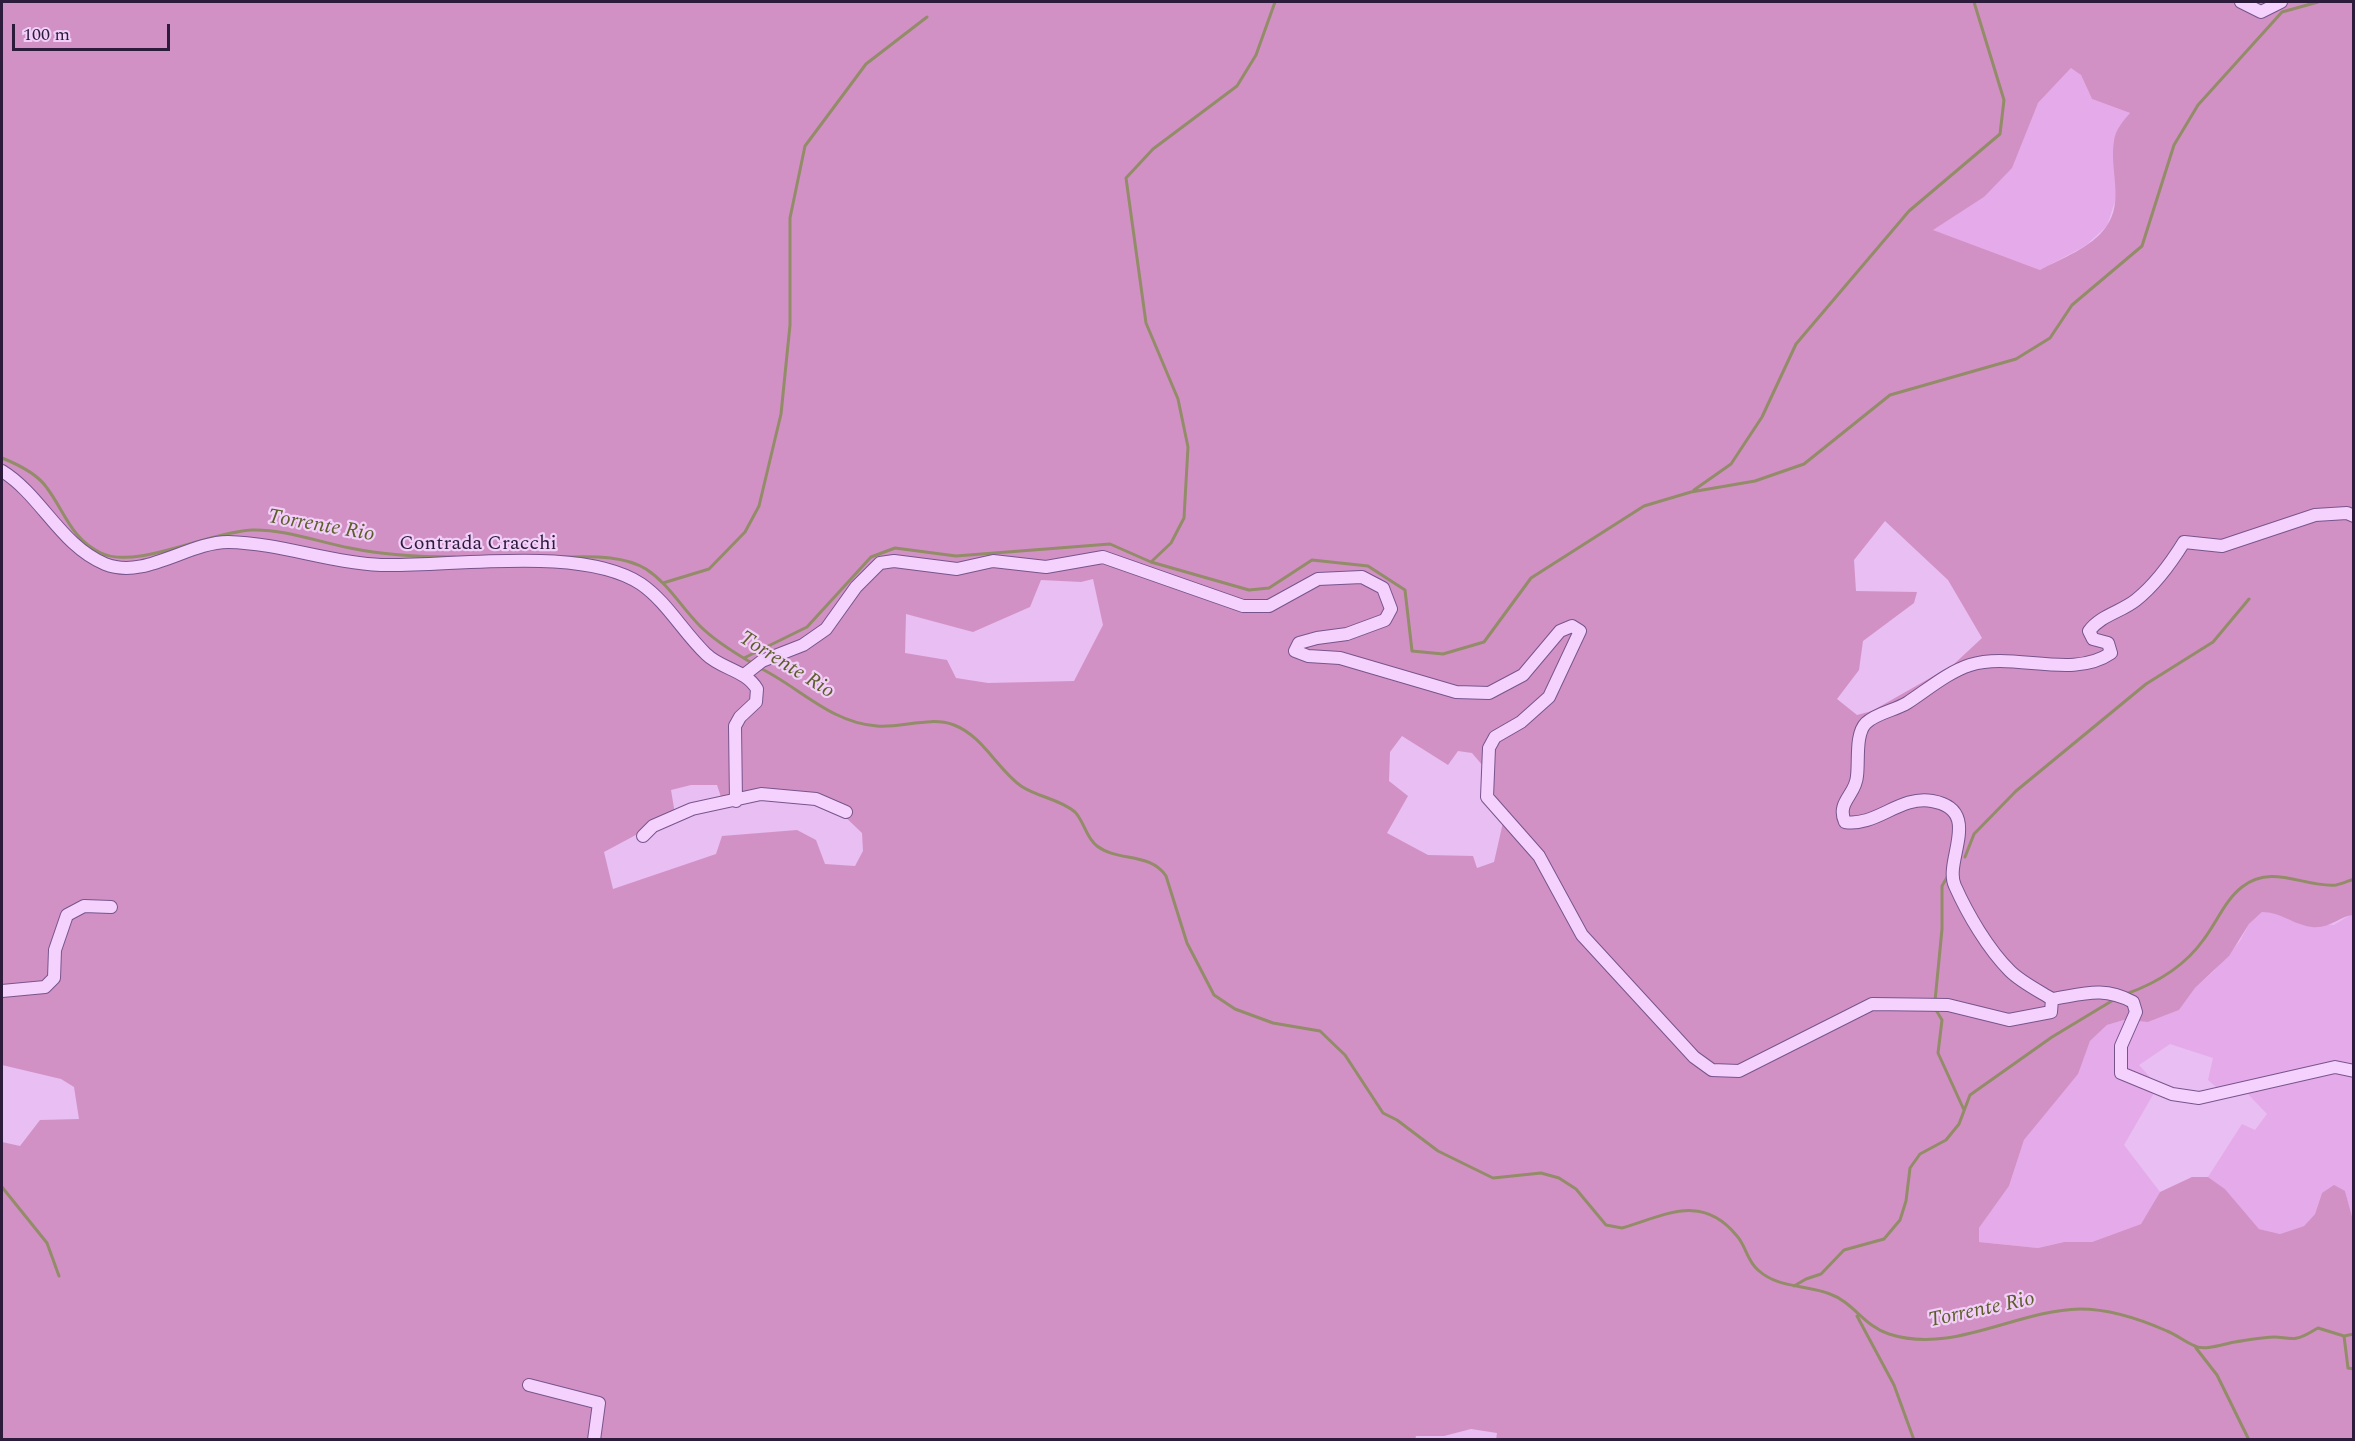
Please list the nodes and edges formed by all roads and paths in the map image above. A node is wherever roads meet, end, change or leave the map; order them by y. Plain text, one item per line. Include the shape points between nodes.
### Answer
1 (2241, 2) edge
2 (2281, 2) edge
3 (2, 471) edge
4 (2354, 516) edge
5 (747, 672) junction
6 (736, 801) junction
7 (846, 812) dead end
8 (642, 836) dead end
9 (111, 907) dead end
10 (2, 991) edge
11 (2052, 999) junction
12 (2354, 1071) edge
13 (529, 1384) dead end
14 (594, 1440) edge

1 - 2 street via 2261,12
3 - 5 street, Contrada Cracchi via 20,482 70,540 106,565 139,567 228,542 379,565 545,561 612,570 653,594 706,655 722,667
4 - 11 street via 2315,515 2222,546 2184,542 2168,568 2135,600 2096,622 2089,631 2093,639 2108,644 2110,653 2100,660 2043,665 1993,661 1970,665 1866,722 1859,735 1857,782 1843,804 1845,822 1858,824 1909,802 1932,800 1949,807 1959,822 1960,839 1953,884 1981,932 2011,971
5 - 6 street via 758,696 735,726
5 - 11 street via 762,661 803,645 826,629 856,587 880,563 894,561 957,569 993,561 1046,567 1103,557 1243,606 1269,606 1318,579 1362,577 1383,588 1391,609 1385,620 1347,634 1299,643 1295,651 1340,658 1456,692 1489,693 1523,675 1560,631 1572,626 1580,631 1549,697 1521,722 1496,737 1489,748 1487,797 1539,856 1582,935 1694,1057 1712,1070 1738,1071 1872,1004 1948,1005 2009,1020 2051,1012
6 - 7 street via 761,794 783,794 816,799
6 - 8 street via 692,809 653,826
9 - 10 street via 84,906 67,915 55,950 54,978 45,987
11 - 12 street via 2099,992 2116,993 2133,1002 2136,1012 2121,1046 2121,1073 2172,1094 2199,1098 2335,1067
13 - 14 street via 599,1403

